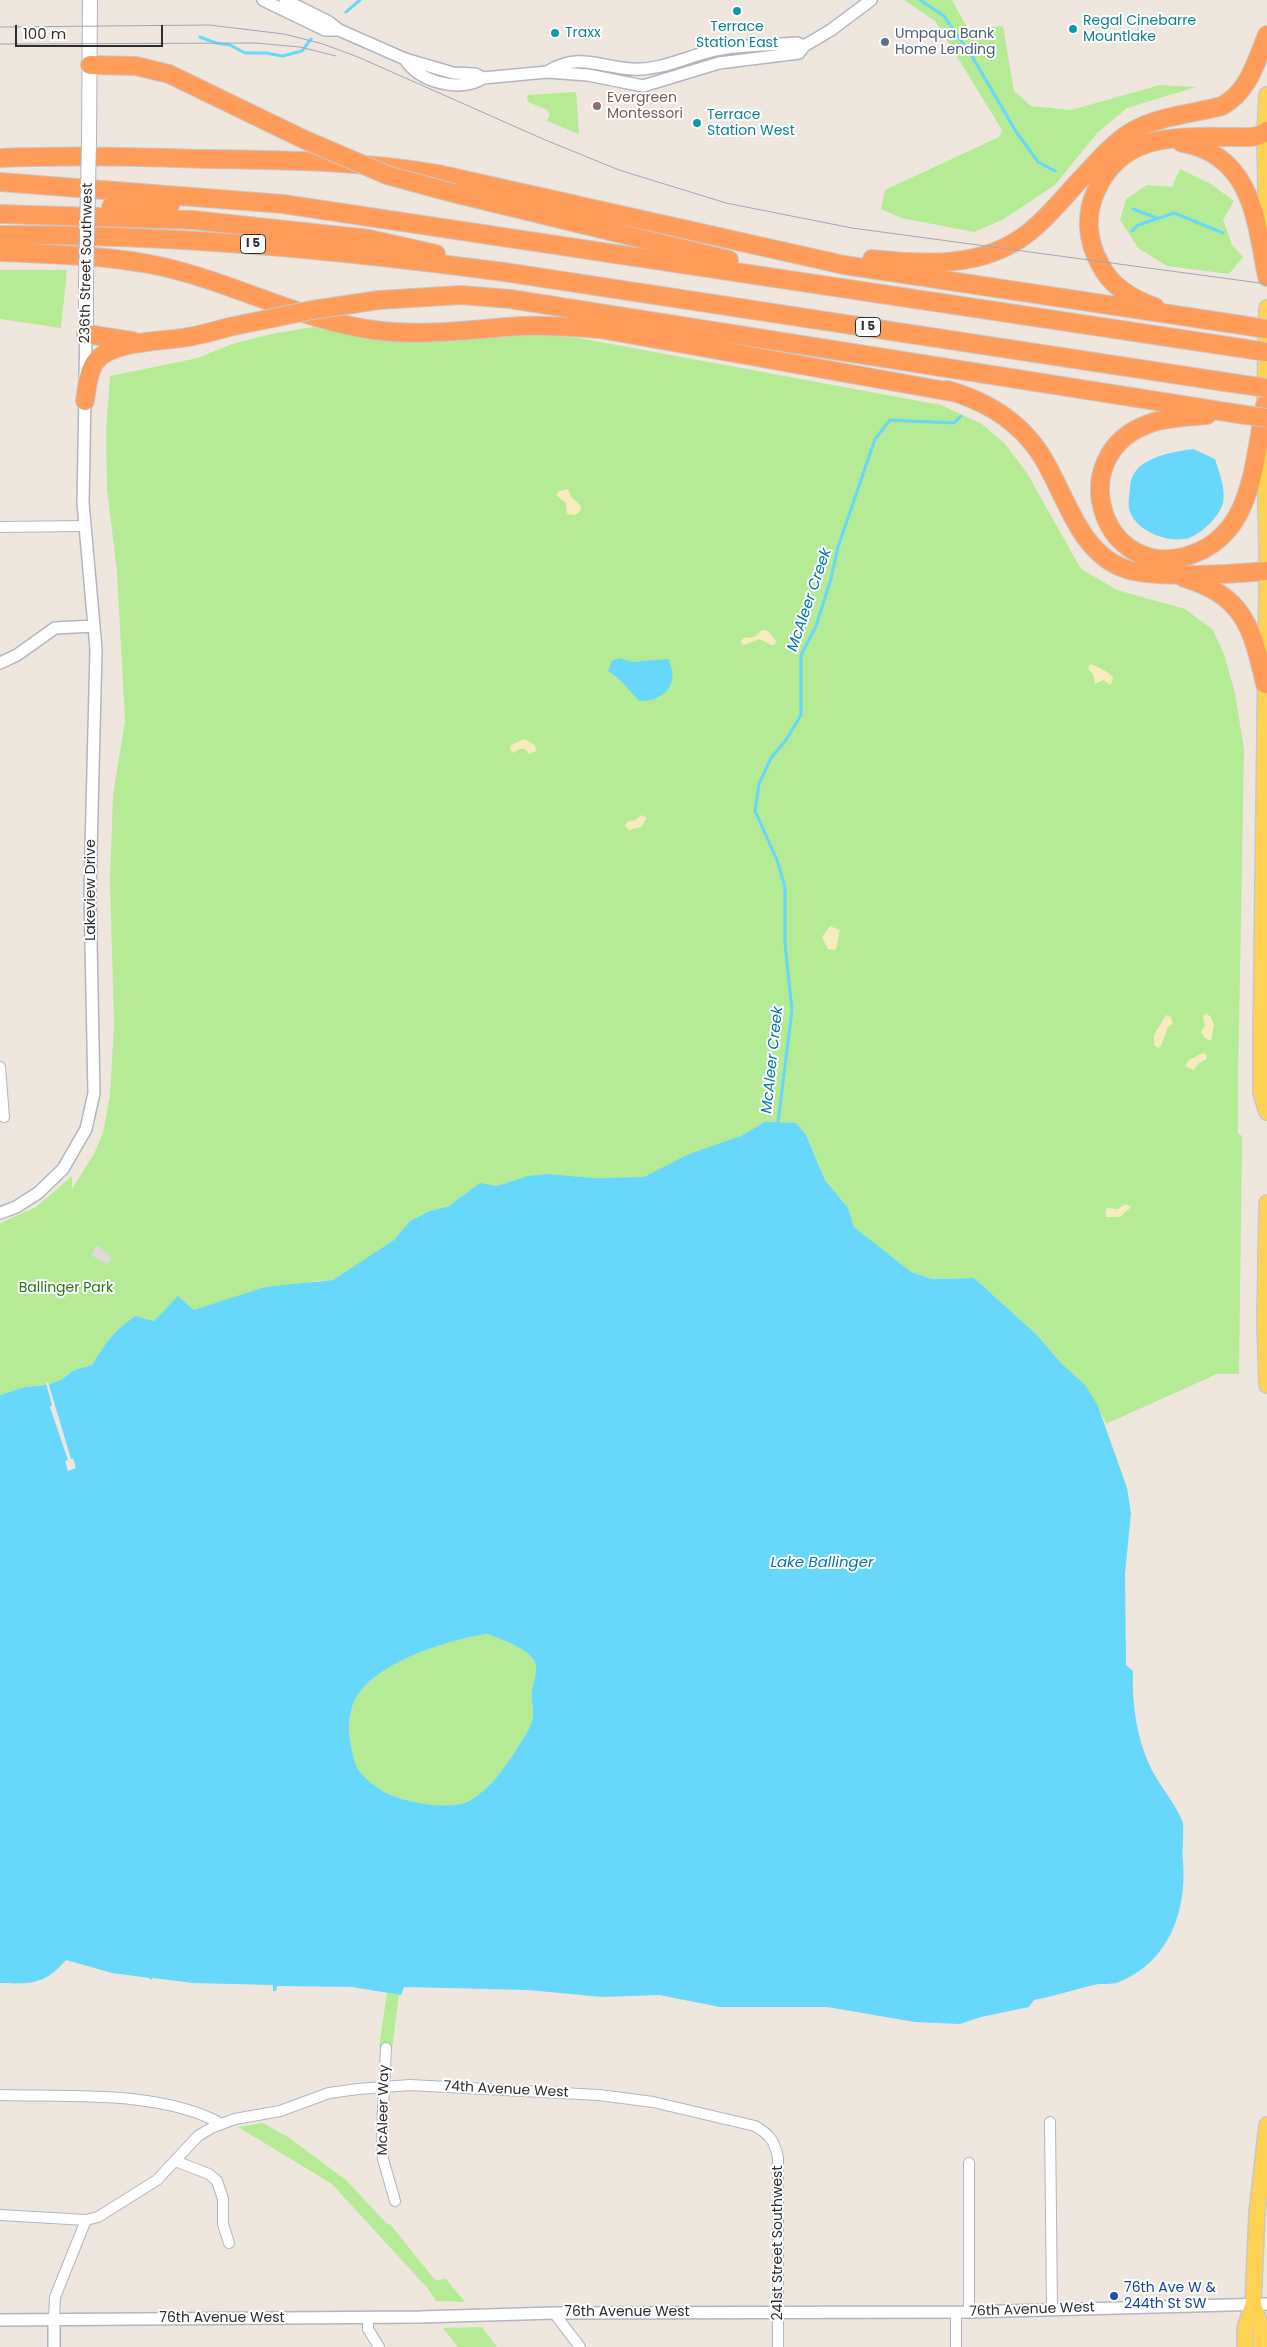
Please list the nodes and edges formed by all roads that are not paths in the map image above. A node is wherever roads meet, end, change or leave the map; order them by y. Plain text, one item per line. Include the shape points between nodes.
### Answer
1 (90, 0) edge
2 (263, 0) edge
3 (284, 0) edge
4 (870, 0) edge
5 (339, 30) junction
6 (1267, 35) edge
7 (804, 46) junction
8 (90, 65) junction
9 (547, 72) junction
10 (1267, 95) edge
11 (1266, 132) edge
12 (1135, 149) junction
13 (0, 158) edge
14 (0, 182) edge
15 (258, 202) junction
16 (0, 203) edge
17 (0, 214) edge
18 (710, 234) junction
19 (0, 235) edge
20 (1267, 249) edge
21 (0, 252) edge
22 (504, 272) junction
23 (1267, 277) edge
24 (839, 286) junction
25 (1267, 308) edge
26 (1197, 319) junction
27 (1267, 329) edge
28 (86, 334) junction
29 (749, 335) junction
30 (145, 343) junction
31 (1267, 352) edge
32 (958, 393) junction
33 (85, 401) junction
34 (1239, 414) junction
35 (1266, 416) edge
36 (85, 526) junction
37 (0, 527) edge
38 (1267, 559) edge
39 (1267, 571) edge
40 (1161, 573) junction
41 (1267, 583) edge
42 (94, 626) junction
43 (0, 663) edge
44 (1265, 684) junction
45 (1264, 935) edge
46 (1267, 982) edge
47 (1261, 1000) junction
48 (0, 1067) edge
49 (1267, 1112) edge
50 (4, 1117) dead end
51 (1267, 1203) edge
52 (0, 1213) edge
53 (1267, 1385) edge
54 (386, 2048) dead end
55 (383, 2088) junction
56 (0, 2095) edge
57 (1050, 2122) dead end
58 (222, 2124) junction
59 (1267, 2126) edge
60 (774, 2140) joint
61 (175, 2161) junction
62 (969, 2163) dead end
63 (395, 2201) dead end
64 (0, 2215) edge
65 (86, 2220) junction
66 (230, 2242) dead end
67 (1260, 2304) edge
68 (1052, 2309) junction
69 (956, 2312) junction
70 (969, 2312) junction
71 (554, 2313) junction
72 (778, 2314) junction
73 (368, 2318) junction
74 (54, 2319) junction
75 (0, 2320) edge
76 (54, 2347) edge
77 (379, 2347) edge
78 (580, 2347) edge
79 (778, 2347) edge
80 (956, 2347) edge
81 (1245, 2347) edge
82 (1261, 2347) edge

1 - 8 main road, 236th Street Southwest
2 - 5 street via 325,30
3 - 5 street via 330,22
4 - 7 street
5 - 9 street via 405,59 410,69 444,84 475,84 483,78
6 - 18 highway via 1250,77 1232,100 1222,106 1152,122 1131,131 1114,144 1029,233 989,255 945,262 904,262 815,252
7 - 9 street via 797,42 720,49 647,69 585,61 562,63
7 - 9 street via 799,53 719,63 644,86 588,74
8 - 24 highway, bridge via 136,66 169,74 368,168 409,182
8 - 28 main road, 236th Street Southwest, bridge
10 - 11 main road
11 - 12 highway via 1252,137 1166,137
11 - 20 main road
12 - 23 highway via 1167,142 1191,145 1229,166 1251,202
12 - 26 highway via 1109,170 1093,199 1089,228 1095,255 1115,285 1132,298
13 - 18 highway via 172,158 388,165
14 - 15 highway
15 - 16 highway via 110,207
15 - 24 highway
17 - 22 highway via 193,220 369,239
18 - 26 highway via 844,266
19 - 22 highway, I 5 via 251,244
21 - 32 highway via 151,264 210,280 307,316 376,331 449,333 555,325 600,329
22 - 35 highway, I 5, bridge via 1232,383
24 - 31 highway, bridge
25 - 35 main road
26 - 27 highway, bridge
28 - 30 highway
28 - 33 street, 236th Street Southwest
29 - 30 highway, bridge via 510,299 461,295 379,300 312,310
29 - 32 highway
29 - 34 highway
30 - 33 highway via 115,349 100,357 90,371
32 - 40 highway via 994,409 1031,441 1048,465 1076,522 1100,553 1124,569
33 - 36 street, 236th Street Southwest
34 - 35 highway, bridge
34 - 35 highway via 1162,420 1141,427 1118,443 1104,466 1099,494 1107,523 1124,544 1148,557 1176,559 1201,551 1226,533 1244,500
35 - 38 main road
36 - 37 street
36 - 42 street, Lakeview Drive
39 - 40 highway
40 - 44 highway via 1202,584 1232,602 1246,621
41 - 44 main road
42 - 43 street via 55,628
42 - 52 street, Lakeview Drive via 90,892 92,1107 81,1142 64,1169 38,1193
44 - 45 main road
45 - 47 main road
46 - 47 main road
47 - 49 main road via 1261,1093
48 - 50 street
51 - 53 main road
54 - 55 street, McAleer Way
55 - 58 street, 74th Avenue West via 329,2093 280,2111
55 - 60 street, 74th Avenue West via 410,2085 564,2093 652,2102 755,2126
55 - 63 street, McAleer Way via 383,2159
56 - 58 street via 156,2102 200,2113
57 - 68 street
58 - 61 street via 198,2136
59 - 67 main road via 1256,2213
60 - 72 street, 241st Street Southwest via 778,2157
61 - 65 street via 157,2180 130,2199
61 - 66 street via 210,2174 217,2181 223,2199 223,2224
62 - 70 street
64 - 65 street
65 - 74 street via 55,2297
67 - 68 street, 76th Avenue West
67 - 81 main road via 1245,2328
67 - 82 main road
68 - 70 street, 76th Avenue West
69 - 70 street, 76th Avenue West
69 - 72 street, 76th Avenue West
69 - 80 street
71 - 72 street, 76th Avenue West
71 - 73 street, 76th Avenue West
71 - 78 street
72 - 79 street, 241st Street Southwest
73 - 74 street, 76th Avenue West
73 - 77 street via 368,2329
74 - 75 street, 76th Avenue West
74 - 76 street

